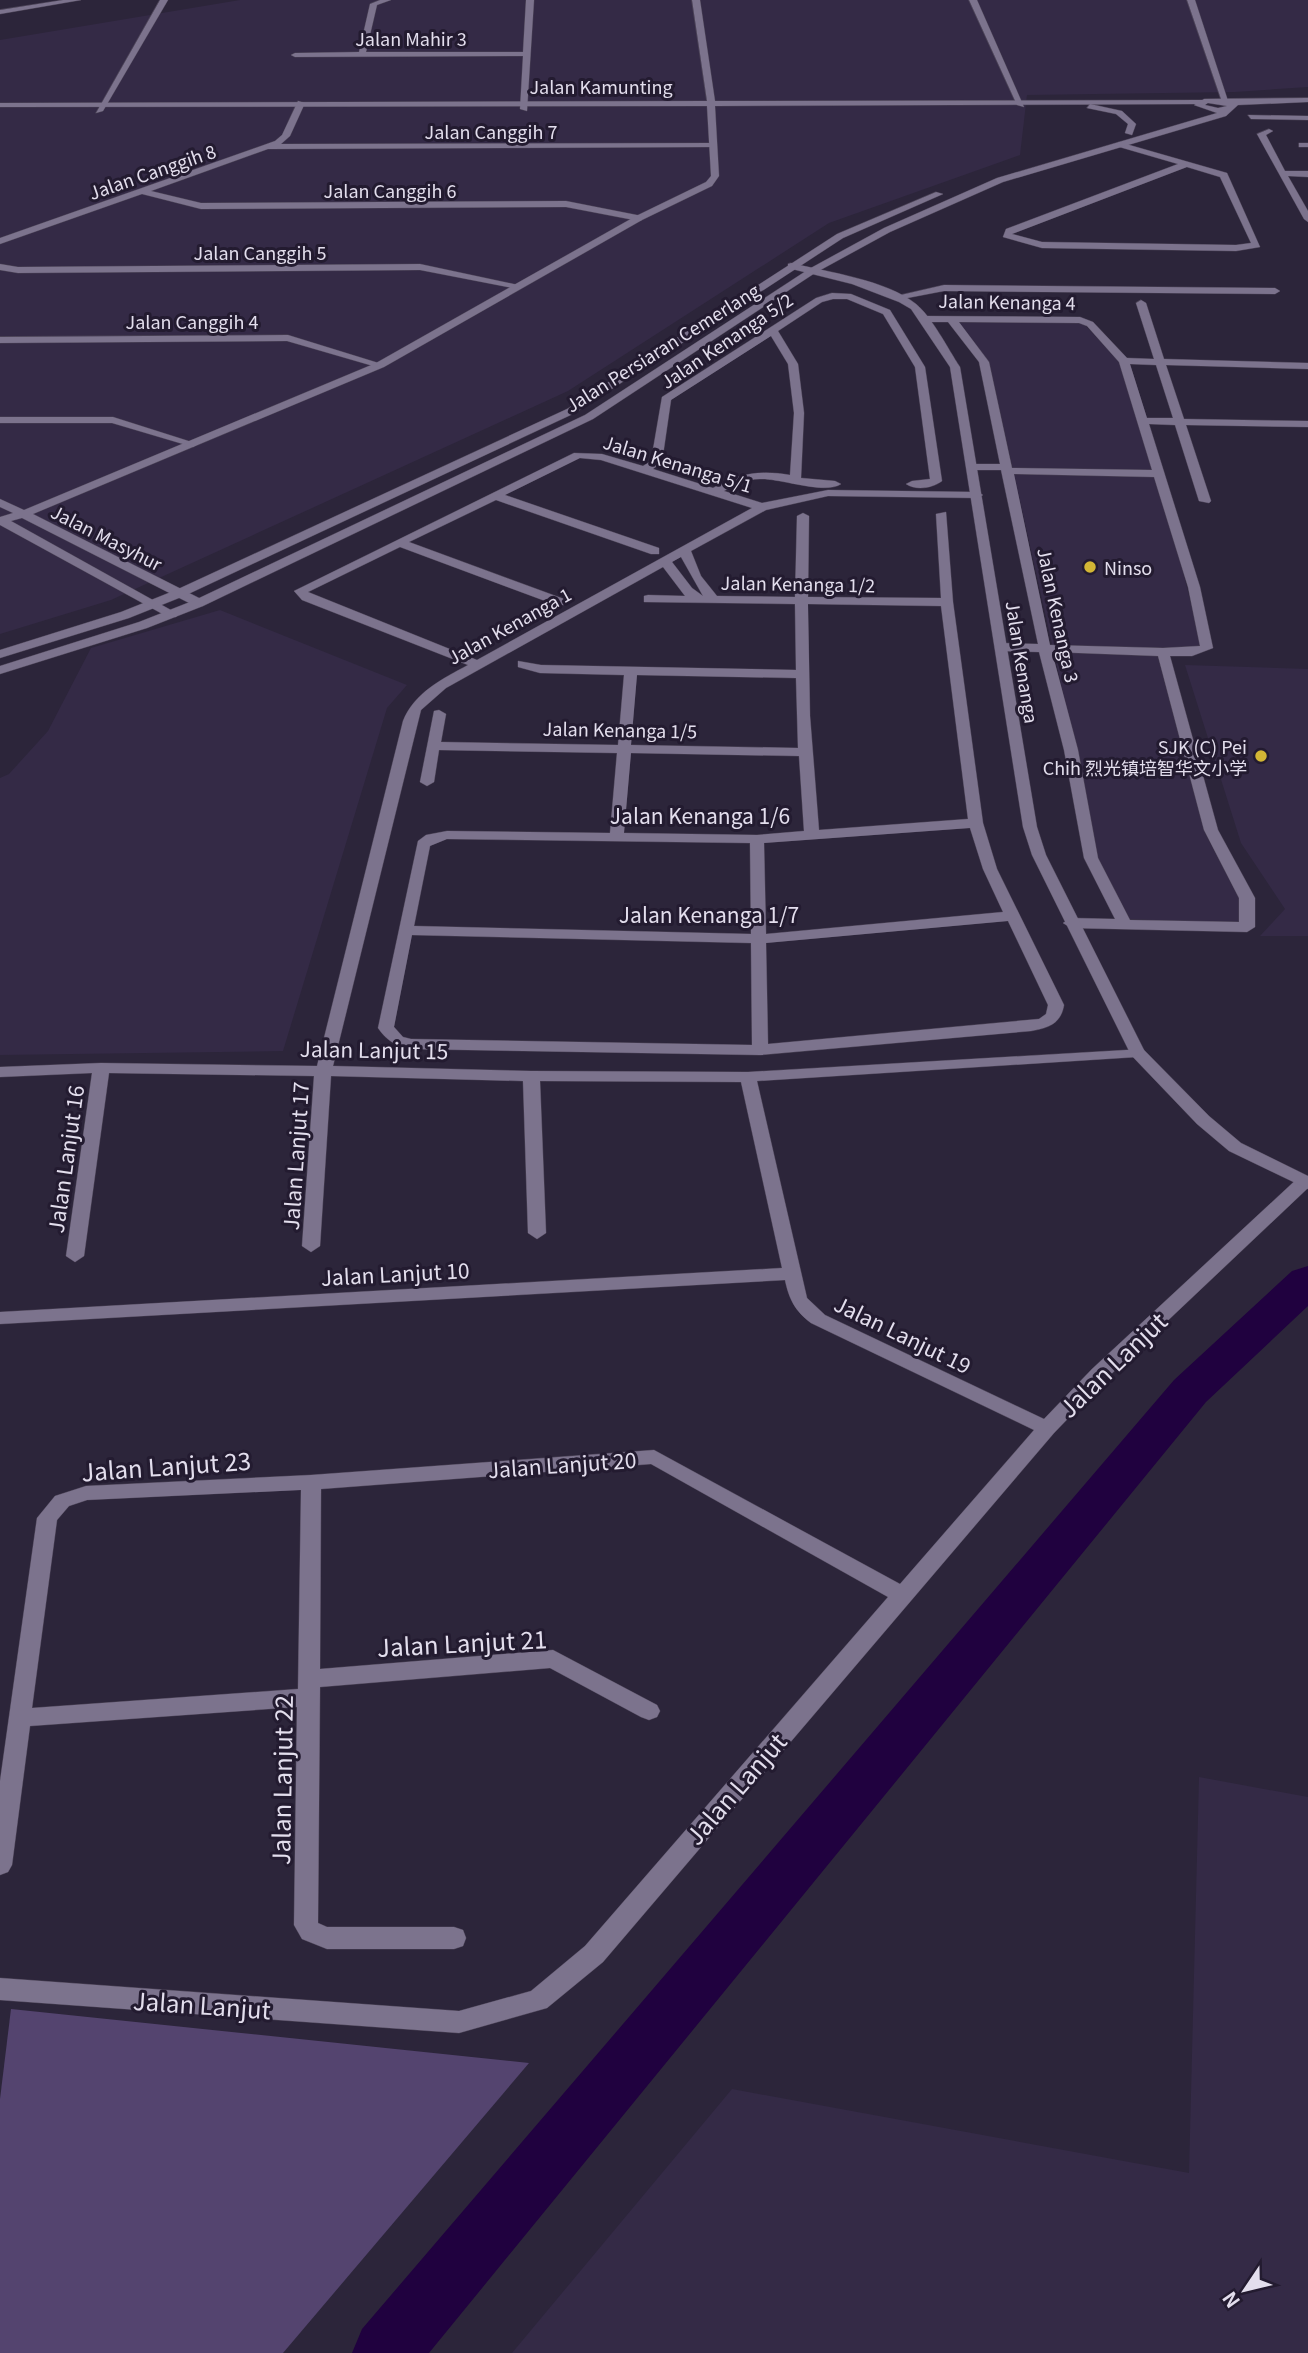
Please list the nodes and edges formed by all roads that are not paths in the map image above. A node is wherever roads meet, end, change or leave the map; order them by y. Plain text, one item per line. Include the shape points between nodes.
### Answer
1 (77, 0) edge
2 (164, 0) edge
3 (387, 0) edge
4 (530, 0) edge
5 (696, 0) edge
6 (973, 0) edge
7 (1191, 0) edge
8 (0, 12) edge
9 (362, 54) junction
10 (527, 54) junction
11 (295, 55) dead end
12 (1219, 88) junction
13 (1308, 102) edge
14 (1020, 103) junction
15 (0, 105) edge
16 (711, 105) junction
17 (1204, 105) junction
18 (299, 106) junction
19 (525, 106) junction
20 (1090, 106) junction
21 (1230, 106) junction
22 (101, 108) junction
23 (0, 111) edge
24 (1251, 117) dead end
25 (1308, 118) edge
26 (1269, 131) dead end
27 (1129, 133) junction
28 (1119, 144) junction
29 (713, 145) junction
30 (268, 147) junction
31 (1186, 164) junction
32 (1282, 173) junction
33 (1308, 174) edge
34 (960, 186) dead end
35 (141, 191) junction
36 (948, 191) dead end
37 (639, 218) junction
38 (1308, 219) edge
39 (0, 241) edge
40 (791, 266) junction
41 (0, 267) edge
42 (812, 271) junction
43 (518, 286) junction
44 (1275, 290) dead end
45 (897, 297) junction
46 (1141, 303) dead end
47 (923, 319) junction
48 (951, 319) junction
49 (772, 330) junction
50 (0, 340) edge
51 (1124, 361) junction
52 (1161, 362) junction
53 (380, 365) junction
54 (1308, 366) edge
55 (0, 420) edge
56 (1143, 421) junction
57 (1178, 421) junction
58 (1308, 424) edge
59 (193, 444) junction
60 (972, 467) junction
61 (1008, 469) junction
62 (645, 470) junction
63 (1159, 474) junction
64 (796, 477) junction
65 (714, 492) junction
66 (494, 495) junction
67 (977, 495) junction
68 (1205, 501) dead end
69 (0, 502) edge
70 (762, 507) junction
71 (23, 514) junction
72 (942, 514) dead end
73 (803, 516) dead end
74 (0, 520) edge
75 (398, 542) junction
76 (684, 549) junction
77 (660, 556) junction
78 (180, 593) junction
79 (697, 598) junction
80 (648, 599) dead end
81 (713, 599) junction
82 (560, 602) dead end
83 (800, 602) junction
84 (947, 602) junction
85 (199, 603) junction
86 (154, 604) junction
87 (172, 614) junction
88 (1001, 647) junction
89 (1045, 649) junction
90 (1163, 652) junction
91 (0, 654) edge
92 (477, 664) junction
93 (523, 664) dead end
94 (0, 670) edge
95 (631, 670) junction
96 (802, 674) junction
97 (439, 713) dead end
98 (435, 747) junction
99 (625, 748) junction
100 (804, 752) junction
101 (427, 782) dead end
102 (976, 823) junction
103 (812, 835) junction
104 (617, 836) junction
105 (757, 838) junction
106 (1013, 916) junction
107 (1071, 923) junction
108 (1124, 923) junction
109 (405, 930) junction
110 (758, 939) junction
111 (760, 1051) junction
112 (1136, 1052) junction
113 (101, 1068) junction
114 (325, 1070) junction
115 (0, 1072) edge
116 (531, 1076) junction
117 (748, 1077) junction
118 (1306, 1182) edge
119 (537, 1233) dead end
120 (311, 1246) dead end
121 (75, 1256) dead end
122 (793, 1273) junction
123 (0, 1318) edge
124 (1047, 1428) junction
125 (311, 1482) junction
126 (902, 1595) junction
127 (308, 1688) junction
128 (649, 1711) dead end
129 (20, 1718) junction
130 (0, 1865) edge
131 (454, 1938) dead end
132 (0, 1989) edge

1 - 8 street
2 - 22 street
3 - 9 street via 374,4
4 - 10 street
5 - 16 street
6 - 14 street
7 - 12 street
9 - 10 street, Jalan Mahir 3
9 - 11 street, Jalan Mahir 3
10 - 19 street
12 - 17 street
12 - 21 street
13 - 21 street
14 - 16 street, Jalan Kamunting
14 - 17 street, Jalan Kamunting
14 - 20 street, Jalan Kamunting
15 - 22 street, Jalan Kamunting
16 - 19 street, Jalan Kamunting
16 - 29 street
17 - 20 street, Jalan Kamunting
17 - 21 street
17 - 27 street
18 - 19 street, Jalan Kamunting
18 - 22 street, Jalan Kamunting
18 - 30 street, Jalan Canggih 8 via 286,136
20 - 27 street via 1127,117 1132,124
21 - 28 street, Jalan Persiaran Cemerlang via 1223,114
22 - 23 street, Jalan Kamunting
24 - 25 street
26 - 32 street via 1261,134
27 - 34 street via 1008,167
28 - 31 street
28 - 42 street, Jalan Persiaran Cemerlang via 1000,180 887,230
29 - 30 street, Jalan Canggih 7
29 - 37 street via 713,181
30 - 35 street, Jalan Canggih 8
31 - 31 street via 1224,175 1257,245 1042,245 1006,235
32 - 33 street
32 - 38 street
35 - 37 street, Jalan Canggih 6 via 201,206 566,204
35 - 39 street, Jalan Canggih 8
36 - 40 street, Jalan Persiaran Cemerlang via 852,230
37 - 43 street
40 - 42 street, Jalan Kenanga
40 - 78 street, Jalan Persiaran Cemerlang via 571,411
41 - 43 street, Jalan Canggih 5 via 420,267
42 - 45 street, Jalan Kenanga
42 - 85 street, Jalan Persiaran Cemerlang via 589,417
43 - 53 street
44 - 45 street via 944,288
45 - 47 street, Jalan Kenanga
46 - 52 street
47 - 48 street, Jalan Kenanga 4
47 - 60 street, Jalan Kenanga via 955,368
48 - 51 street, Jalan Kenanga 4 via 1080,320 1090,324
48 - 61 street, Jalan Kenanga 3 via 984,362
49 - 62 street, Jalan Kenanga 5/2 via 666,399 656,462
49 - 64 street via 793,364 799,413
49 - 64 street, Jalan Kenanga 5/2 via 819,300 837,296 862,300 887,312 920,367 936,481 818,484
50 - 53 street, Jalan Canggih 4 via 288,338
51 - 52 street
51 - 56 street, Jalan Kenanga 4
52 - 54 street
52 - 57 street
53 - 59 street
55 - 59 street via 113,420
56 - 57 street
56 - 63 street, Jalan Kenanga 4
57 - 58 street
57 - 68 street
59 - 71 street
60 - 61 street
60 - 67 street, Jalan Kenanga
61 - 63 street
61 - 89 street, Jalan Kenanga 3
62 - 65 street, Jalan Kenanga 5/1
62 - 66 street, Jalan Kenanga 5/1 via 584,454
63 - 90 street, Jalan Kenanga 4 via 1208,644 1201,650
64 - 65 street via 742,477
65 - 70 street, Jalan Kenanga 5/1
66 - 75 street
66 - 77 street
67 - 70 street, Jalan Kenanga 1 via 828,493
67 - 88 street, Jalan Kenanga
69 - 71 street, Jalan Masyhur
70 - 76 street, Jalan Kenanga 1
71 - 74 street
71 - 78 street, Jalan Masyhur
72 - 84 street
73 - 83 street
74 - 86 street, Jalan Masyhur
75 - 82 street
75 - 92 street via 300,593
76 - 77 street, Jalan Kenanga 1
76 - 81 street via 704,591
77 - 79 street
77 - 92 street, Jalan Kenanga 1
78 - 85 street, Jalan Masyhur
78 - 86 street, Jalan Persiaran Cemerlang
79 - 80 street, Jalan Kenanga 1/2
79 - 81 street, Jalan Kenanga 1/2
81 - 83 street, Jalan Kenanga 1/2
83 - 84 street, Jalan Kenanga 1/2
83 - 96 street
84 - 102 street
85 - 87 street, Jalan Persiaran Cemerlang
86 - 87 street, Jalan Masyhur
86 - 91 street, Jalan Persiaran Cemerlang
87 - 94 street, Jalan Persiaran Cemerlang
88 - 89 street, Jalan Kenanga 4
88 - 107 street, Jalan Kenanga via 1034,842
89 - 90 street, Jalan Kenanga 4
89 - 108 street, Jalan Kenanga 3 via 1091,858
90 - 108 street via 1211,830 1247,898 1247,928
92 - 114 street, Jalan Kenanga 1 via 415,708
93 - 95 street via 540,669
95 - 96 street
95 - 99 street
96 - 100 street
97 - 98 street
98 - 99 street, Jalan Kenanga 1/5
98 - 101 street
99 - 100 street, Jalan Kenanga 1/5
99 - 104 street
100 - 103 street
102 - 103 street, Jalan Kenanga 1/6
102 - 106 street via 990,869
103 - 105 street, Jalan Kenanga 1/6
104 - 105 street, Jalan Kenanga 1/6
104 - 109 street, Jalan Kenanga 1/6 via 447,835 425,842
105 - 110 street
106 - 110 street, Jalan Kenanga 1/7
106 - 111 street via 1056,1006 1050,1020 1031,1026
107 - 108 street
107 - 112 street, Jalan Kenanga
109 - 110 street, Jalan Kenanga 1/7
109 - 111 street via 386,1024 393,1037 403,1042
110 - 111 street
112 - 117 street, Jalan Lanjut 15
112 - 118 street, Jalan Kenanga via 1235,1147
113 - 114 street, Jalan Lanjut 15
113 - 115 street, Jalan Lanjut 15
113 - 121 street, Jalan Lanjut 16
114 - 116 street, Jalan Lanjut 15
114 - 120 street, Jalan Lanjut 17 via 320,1086
116 - 117 street, Jalan Lanjut 15
116 - 119 street
117 - 122 street, Jalan Lanjut 19
118 - 124 street, Jalan Lanjut
122 - 123 street, Jalan Lanjut 10
122 - 124 street, Jalan Lanjut 19 via 798,1298 818,1319
124 - 126 street, Jalan Lanjut
125 - 126 street, Jalan Lanjut 20 via 654,1457
125 - 127 street, Jalan Lanjut 22
125 - 129 street, Jalan Lanjut 23 via 86,1493 62,1501 47,1518
126 - 132 street, Jalan Lanjut via 594,1954 538,2000 459,2022
127 - 128 street, Jalan Lanjut 21 via 553,1659
127 - 129 street, Jalan Lanjut 21
127 - 131 street, Jalan Lanjut 22 via 306,1926 327,1938
129 - 130 street, Jalan Lanjut 23

